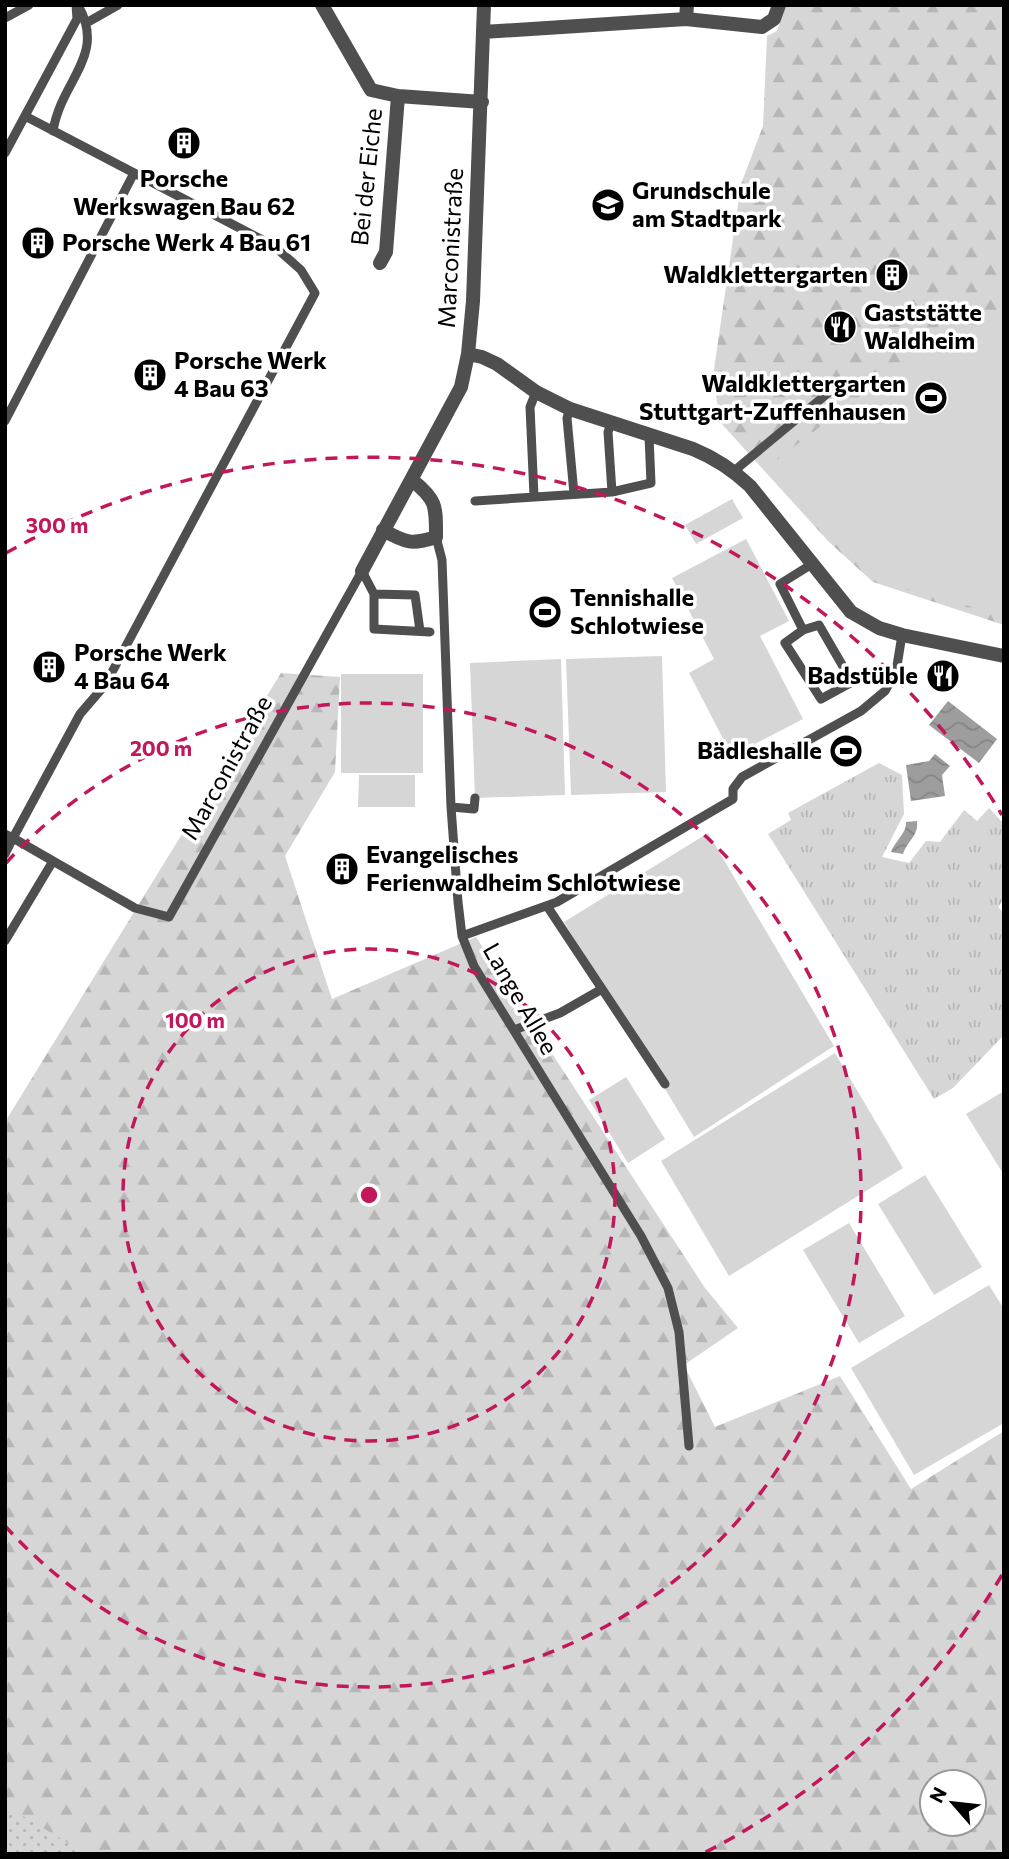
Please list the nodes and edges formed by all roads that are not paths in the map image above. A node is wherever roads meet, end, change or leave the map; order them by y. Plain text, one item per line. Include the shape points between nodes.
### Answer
1 (29, 5) edge
2 (77, 5) edge
3 (118, 5) edge
4 (322, 5) edge
5 (484, 5) edge
6 (779, 5) edge
7 (687, 12) edge
8 (5, 18) edge
9 (77, 19) junction
10 (88, 22) junction
11 (483, 32) junction
12 (398, 96) junction
13 (481, 102) junction
14 (25, 116) junction
15 (53, 131) junction
16 (5, 153) edge
17 (134, 173) junction
18 (380, 263) dead end
19 (468, 354) junction
20 (834, 387) dead end
21 (536, 392) junction
22 (570, 410) junction
23 (5, 421) edge
24 (611, 424) junction
25 (649, 436) junction
26 (734, 471) junction
27 (412, 480) junction
28 (612, 492) junction
29 (574, 494) junction
30 (534, 496) junction
31 (475, 501) dead end
32 (383, 530) junction
33 (436, 537) junction
34 (812, 564) junction
35 (362, 571) junction
36 (374, 594) junction
37 (803, 630) junction
38 (902, 635) junction
39 (1004, 656) edge
40 (475, 798) dead end
41 (452, 807) junction
42 (9, 836) edge
43 (5, 854) edge
44 (53, 861) junction
45 (547, 906) junction
46 (462, 936) junction
47 (5, 941) edge
48 (602, 989) junction
49 (514, 1031) junction
50 (665, 1084) dead end
51 (689, 1446) dead end

1 - 8 lane
2 - 9 lane
2 - 10 lane
3 - 10 lane
4 - 12 street, Bei der Eiche via 371,90
5 - 11 street, Marconistraße
6 - 7 street via 774,19 762,27
7 - 11 street
9 - 10 lane
9 - 14 lane
10 - 15 lane via 88,49 56,111
11 - 13 street, Marconistraße
12 - 13 street, Bei der Eiche
12 - 18 street, Bei der Eiche via 386,252
13 - 19 street, Marconistraße
14 - 15 lane
14 - 16 lane
15 - 17 lane
17 - 23 lane
17 - 42 lane via 274,246 301,270 315,293 105,685 80,714
19 - 21 street via 497,364
19 - 27 street, Marconistraße via 461,387
20 - 26 lane
21 - 22 street
21 - 30 lane via 530,407
22 - 24 street
22 - 29 lane
24 - 25 street
24 - 28 lane
25 - 26 street via 702,453
25 - 28 lane via 651,483
26 - 34 street
27 - 32 street, Marconistraße
27 - 33 street via 436,506
28 - 29 lane
29 - 30 lane
30 - 31 lane
32 - 33 street via 417,544
32 - 35 street, Marconistraße
33 - 41 lane, Lange Allee via 442,560
34 - 37 lane via 780,584
34 - 38 street via 851,612
35 - 36 lane
35 - 44 lane, Marconistraße via 169,917 135,908
36 - 36 lane via 415,595 425,631 374,629
37 - 37 lane via 785,643 821,699 852,681 819,625
38 - 39 street
38 - 45 lane via 896,672 885,691 861,710 742,778 733,789 733,799
40 - 41 lane via 474,808
41 - 46 lane, Lange Allee
42 - 43 lane
42 - 44 lane
44 - 47 lane
45 - 46 lane
45 - 48 lane
46 - 49 lane, Lange Allee via 474,966
48 - 49 lane via 560,1013
48 - 50 lane
49 - 51 lane, Lange Allee via 641,1236 668,1288 679,1332

